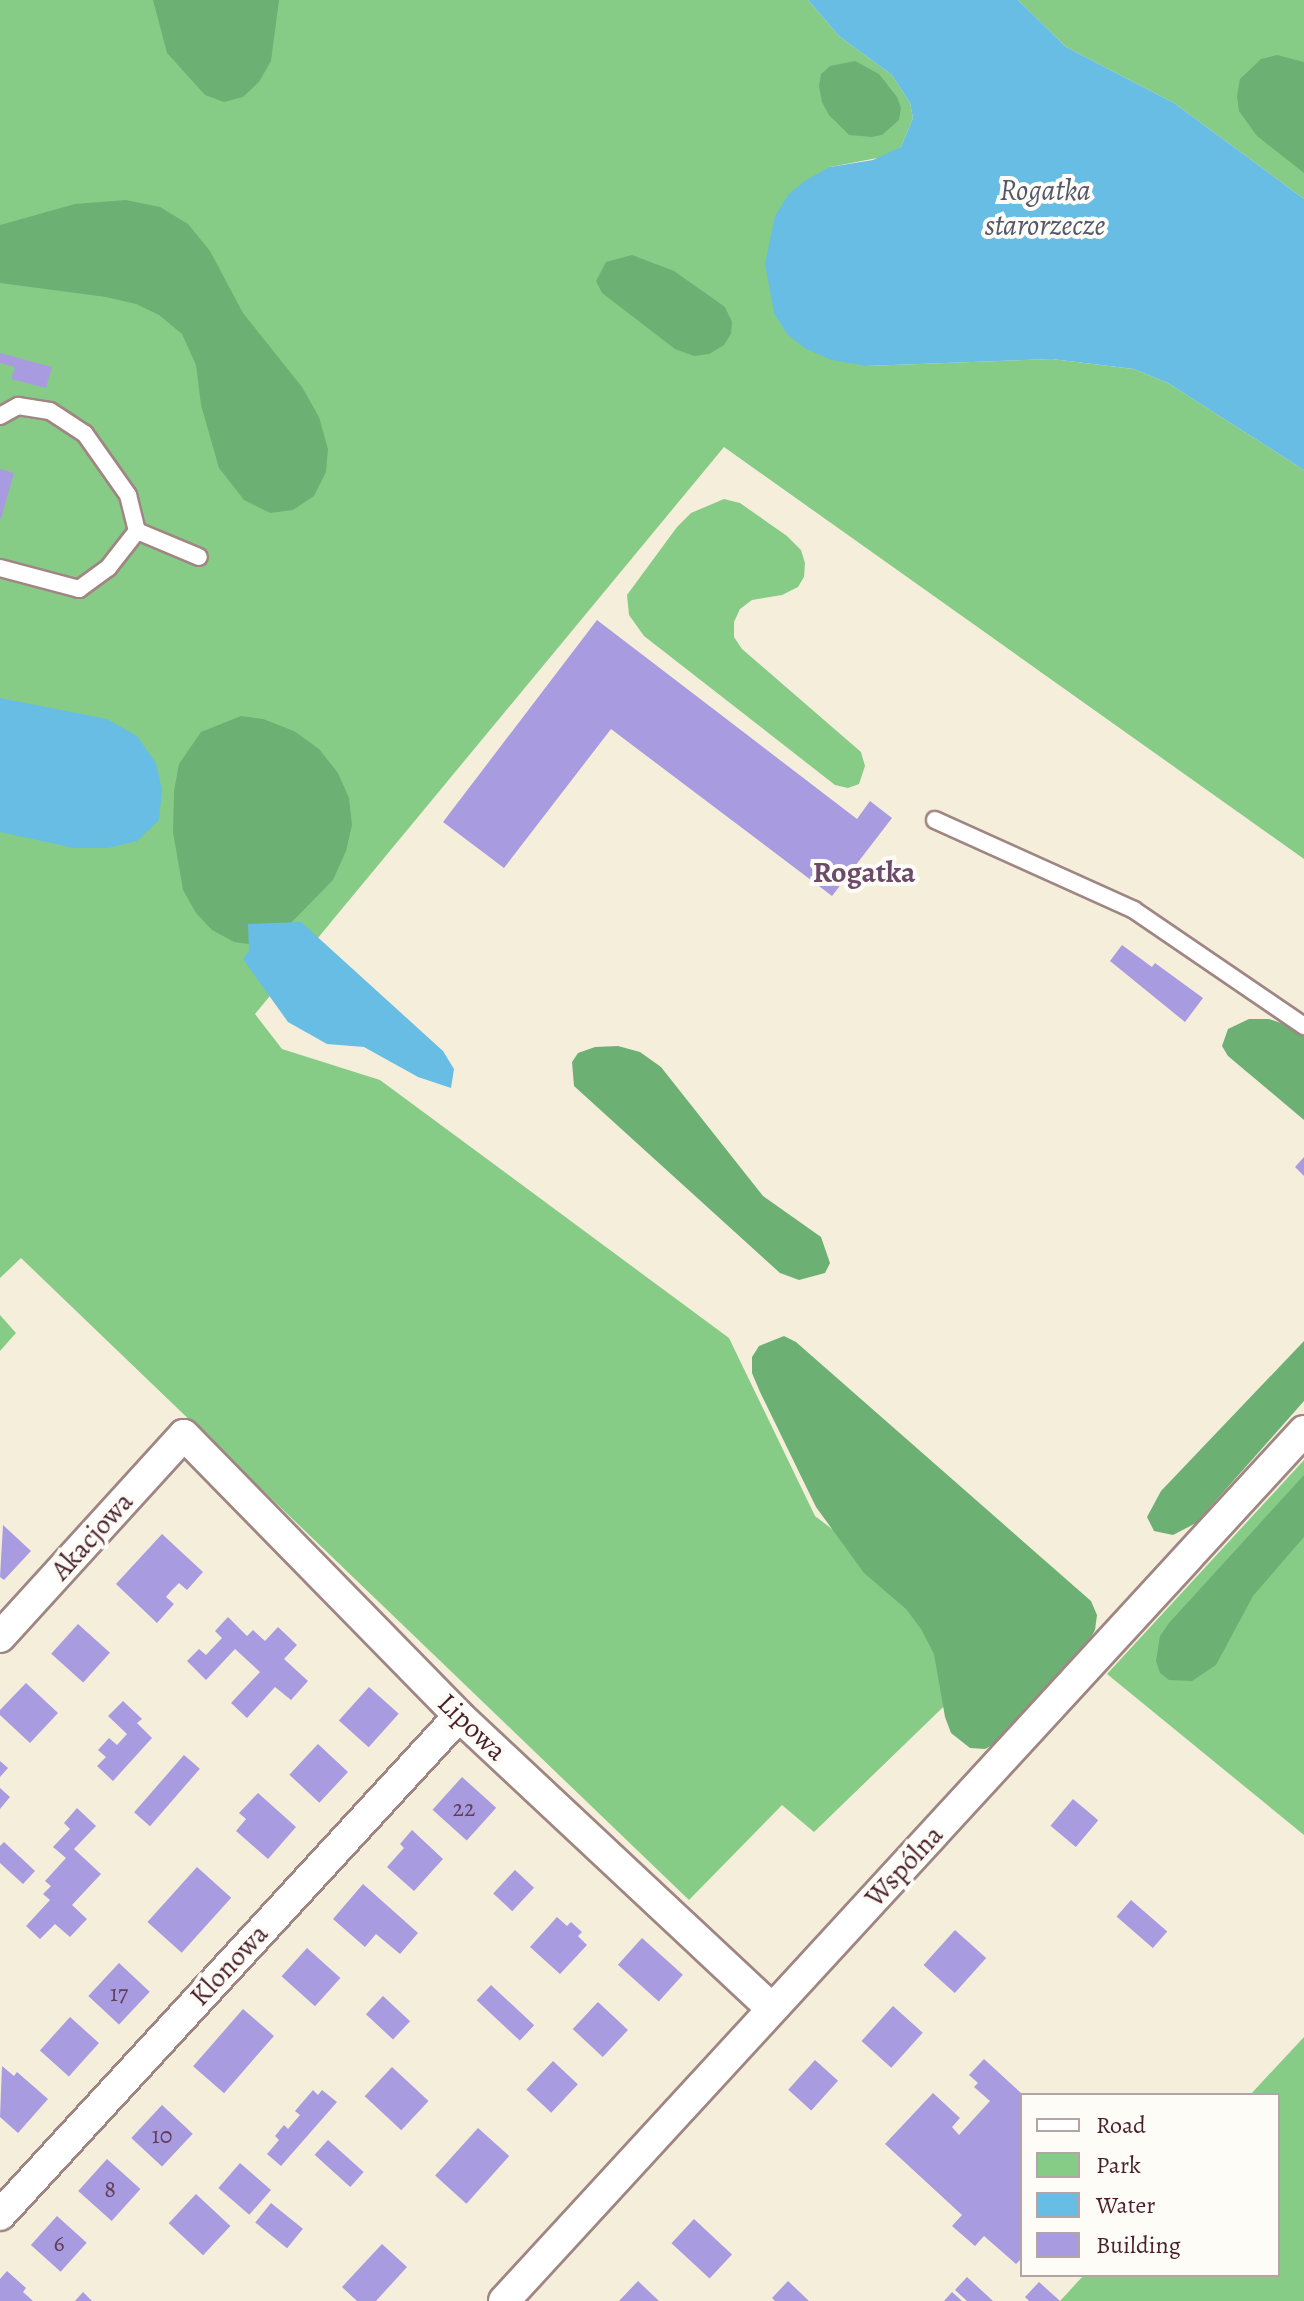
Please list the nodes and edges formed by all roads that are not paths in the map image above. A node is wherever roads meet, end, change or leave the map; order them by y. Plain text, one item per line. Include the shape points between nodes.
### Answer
1 (0, 416) edge
2 (137, 531) junction
3 (199, 557) dead end
4 (0, 568) edge
5 (935, 820) dead end
6 (1304, 1026) edge
7 (1304, 1431) edge
8 (184, 1435) joint
9 (0, 1637) edge
10 (459, 1716) junction
11 (771, 2008) junction
12 (0, 2215) edge
13 (504, 2301) edge

1 - 2 lane via 18,406 50,411 85,434 128,495
2 - 3 lane
2 - 4 lane via 108,568 79,589
5 - 6 lane via 1134,910
7 - 11 street, Wspólna
8 - 9 street, Akacjowa
8 - 10 street, Lipowa
10 - 11 street, Lipowa
10 - 12 street, Klonowa
11 - 13 street, Wspólna

